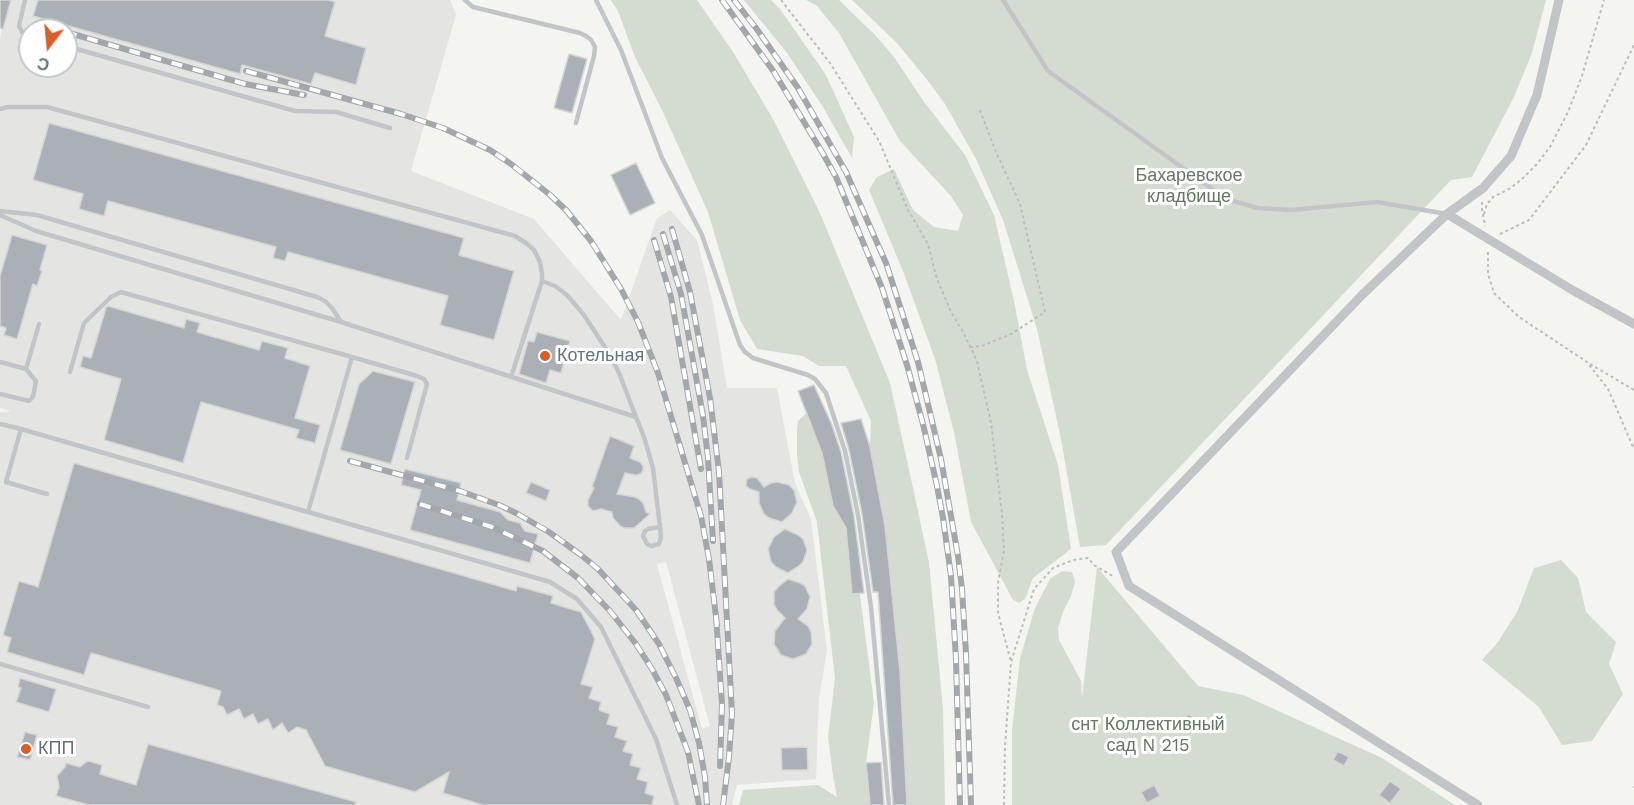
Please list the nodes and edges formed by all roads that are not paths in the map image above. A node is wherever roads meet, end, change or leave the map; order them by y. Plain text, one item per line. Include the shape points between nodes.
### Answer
1 (25, 0) edge
2 (465, 0) edge
3 (596, 0) edge
4 (1003, 0) edge
5 (1558, 0) edge
6 (21, 18) edge
7 (78, 49) edge
8 (0, 109) edge
9 (576, 123) dead end
10 (390, 128) dead end
11 (0, 213) edge
12 (1447, 214) junction
13 (542, 281) junction
14 (340, 322) junction
15 (39, 324) dead end
16 (1634, 324) edge
17 (352, 357) junction
18 (0, 362) edge
19 (26, 369) junction
20 (70, 372) dead end
21 (511, 377) junction
22 (0, 394) edge
23 (636, 417) junction
24 (0, 424) edge
25 (21, 429) junction
26 (407, 458) dead end
27 (47, 494) dead end
28 (308, 512) junction
29 (660, 527) junction
30 (0, 664) edge
31 (148, 707) dead end
32 (676, 805) edge
33 (889, 805) edge
34 (1478, 805) edge

1 - 6 lane
2 - 9 lane via 473,6 580,33 591,40 594,56
3 - 33 lane via 621,50 662,158 702,235 740,345 753,358 808,375 826,393 845,450 858,515 871,607
4 - 12 lane via 1048,71 1226,199 1258,208 1291,210 1377,202
5 - 12 street via 1537,95 1511,156 1483,188
7 - 10 lane via 295,111 336,112
8 - 13 lane via 47,107 510,234 534,250 542,268
11 - 14 lane via 36,231
11 - 14 lane via 37,215 317,297 332,308
12 - 16 street
12 - 34 street via 1362,295 1116,552 1129,586
13 - 21 lane
13 - 23 lane via 567,295 584,315 610,355
14 - 21 lane
15 - 19 lane
17 - 20 lane via 121,292 84,323
17 - 26 lane via 417,376 427,384
17 - 28 lane
18 - 19 lane
19 - 22 lane via 36,381 31,400
21 - 23 lane
23 - 29 lane via 652,468
24 - 25 lane
25 - 27 lane via 6,482
25 - 28 lane
28 - 32 lane via 550,582 577,599 601,627 623,670 656,739
29 - 29 lane via 659,544 647,544 645,531
30 - 31 lane

